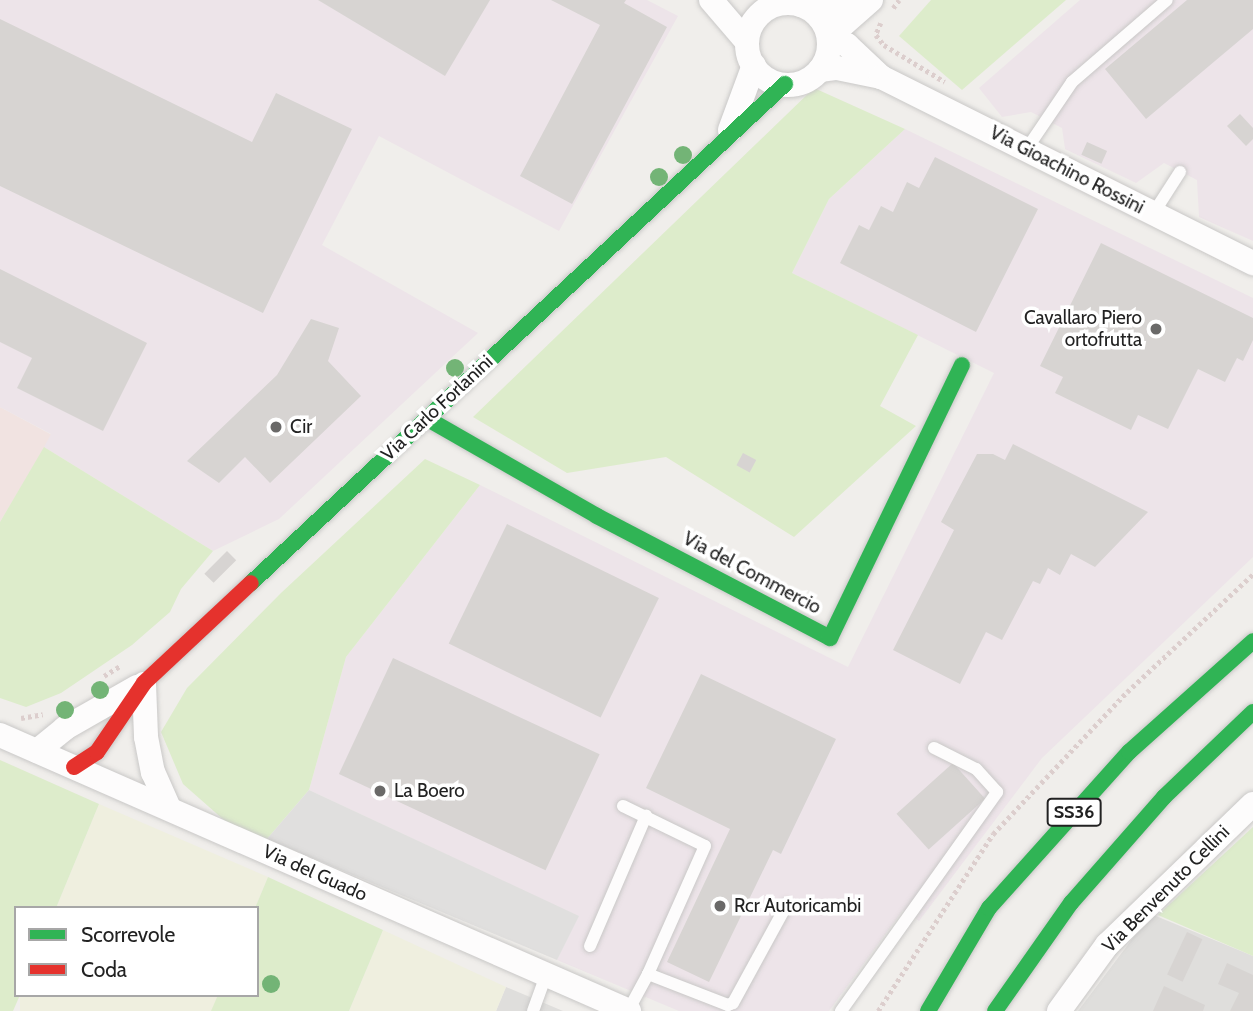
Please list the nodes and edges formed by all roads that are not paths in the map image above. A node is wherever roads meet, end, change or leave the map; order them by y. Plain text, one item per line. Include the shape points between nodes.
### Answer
1 (711, 0) edge
2 (856, 0) edge
3 (871, 0) edge
4 (1167, 0) edge
5 (762, 3) edge
6 (801, 5) junction
7 (828, 37) junction
8 (750, 54) junction
9 (820, 70) junction
10 (880, 77) junction
11 (785, 85) junction
12 (729, 132) junction
13 (1026, 150) junction
14 (1180, 172) dead end
15 (1153, 214) junction
16 (1253, 264) edge
17 (962, 365) dead end
18 (426, 418) junction
19 (1253, 641) edge
20 (144, 683) junction
21 (1253, 712) edge
22 (7, 726) edge
23 (934, 748) dead end
24 (37, 751) junction
25 (74, 767) junction
26 (1253, 804) edge
27 (623, 806) dead end
28 (169, 808) junction
29 (646, 816) junction
30 (786, 906) dead end
31 (590, 946) dead end
32 (648, 974) junction
33 (546, 975) junction
34 (533, 1011) edge
35 (629, 1011) edge
36 (841, 1011) edge
37 (928, 1011) edge
38 (995, 1011) edge
39 (1059, 1011) edge

1 - 8 street
2 - 6 street via 820,8
3 - 7 street
4 - 13 lane via 1072,82
5 - 6 street
5 - 8 street via 754,21
6 - 7 street via 822,21
7 - 9 street
7 - 10 street, Via Gioachino Rossini via 847,45
8 - 11 street via 767,78
8 - 12 street, Via Carlo Forlanini
9 - 10 street, Via Gioachino Rossini via 837,68
9 - 11 street via 810,79
10 - 13 street, Via Gioachino Rossini
11 - 12 main road, Via Carlo Forlanini
12 - 18 main road, Via Carlo Forlanini
13 - 15 street, Via Gioachino Rossini
14 - 15 lane
15 - 16 street, Via Gioachino Rossini
17 - 18 main road, Via del Commercio via 830,638 597,516
18 - 20 main road, Via Carlo Forlanini
19 - 37 main road, SS36 via 1129,752 989,908
20 - 24 street, Via Carlo Forlanini via 65,728
20 - 25 main road, Via Carlo Forlanini via 97,752
20 - 28 street via 153,772
21 - 38 main road, SS36 via 1164,797 1080,893
22 - 24 street, Via del Guado
23 - 36 lane via 976,769 998,792
24 - 25 street, Via del Guado
25 - 28 street, Via del Guado
26 - 39 street, Via Benvenuto Cellini via 1107,945
27 - 29 lane
28 - 33 street, Via del Guado
29 - 31 lane
29 - 32 lane via 705,846
30 - 32 lane via 733,1003 728,1005
32 - 35 lane
33 - 34 lane
33 - 35 street, Via del Guado

